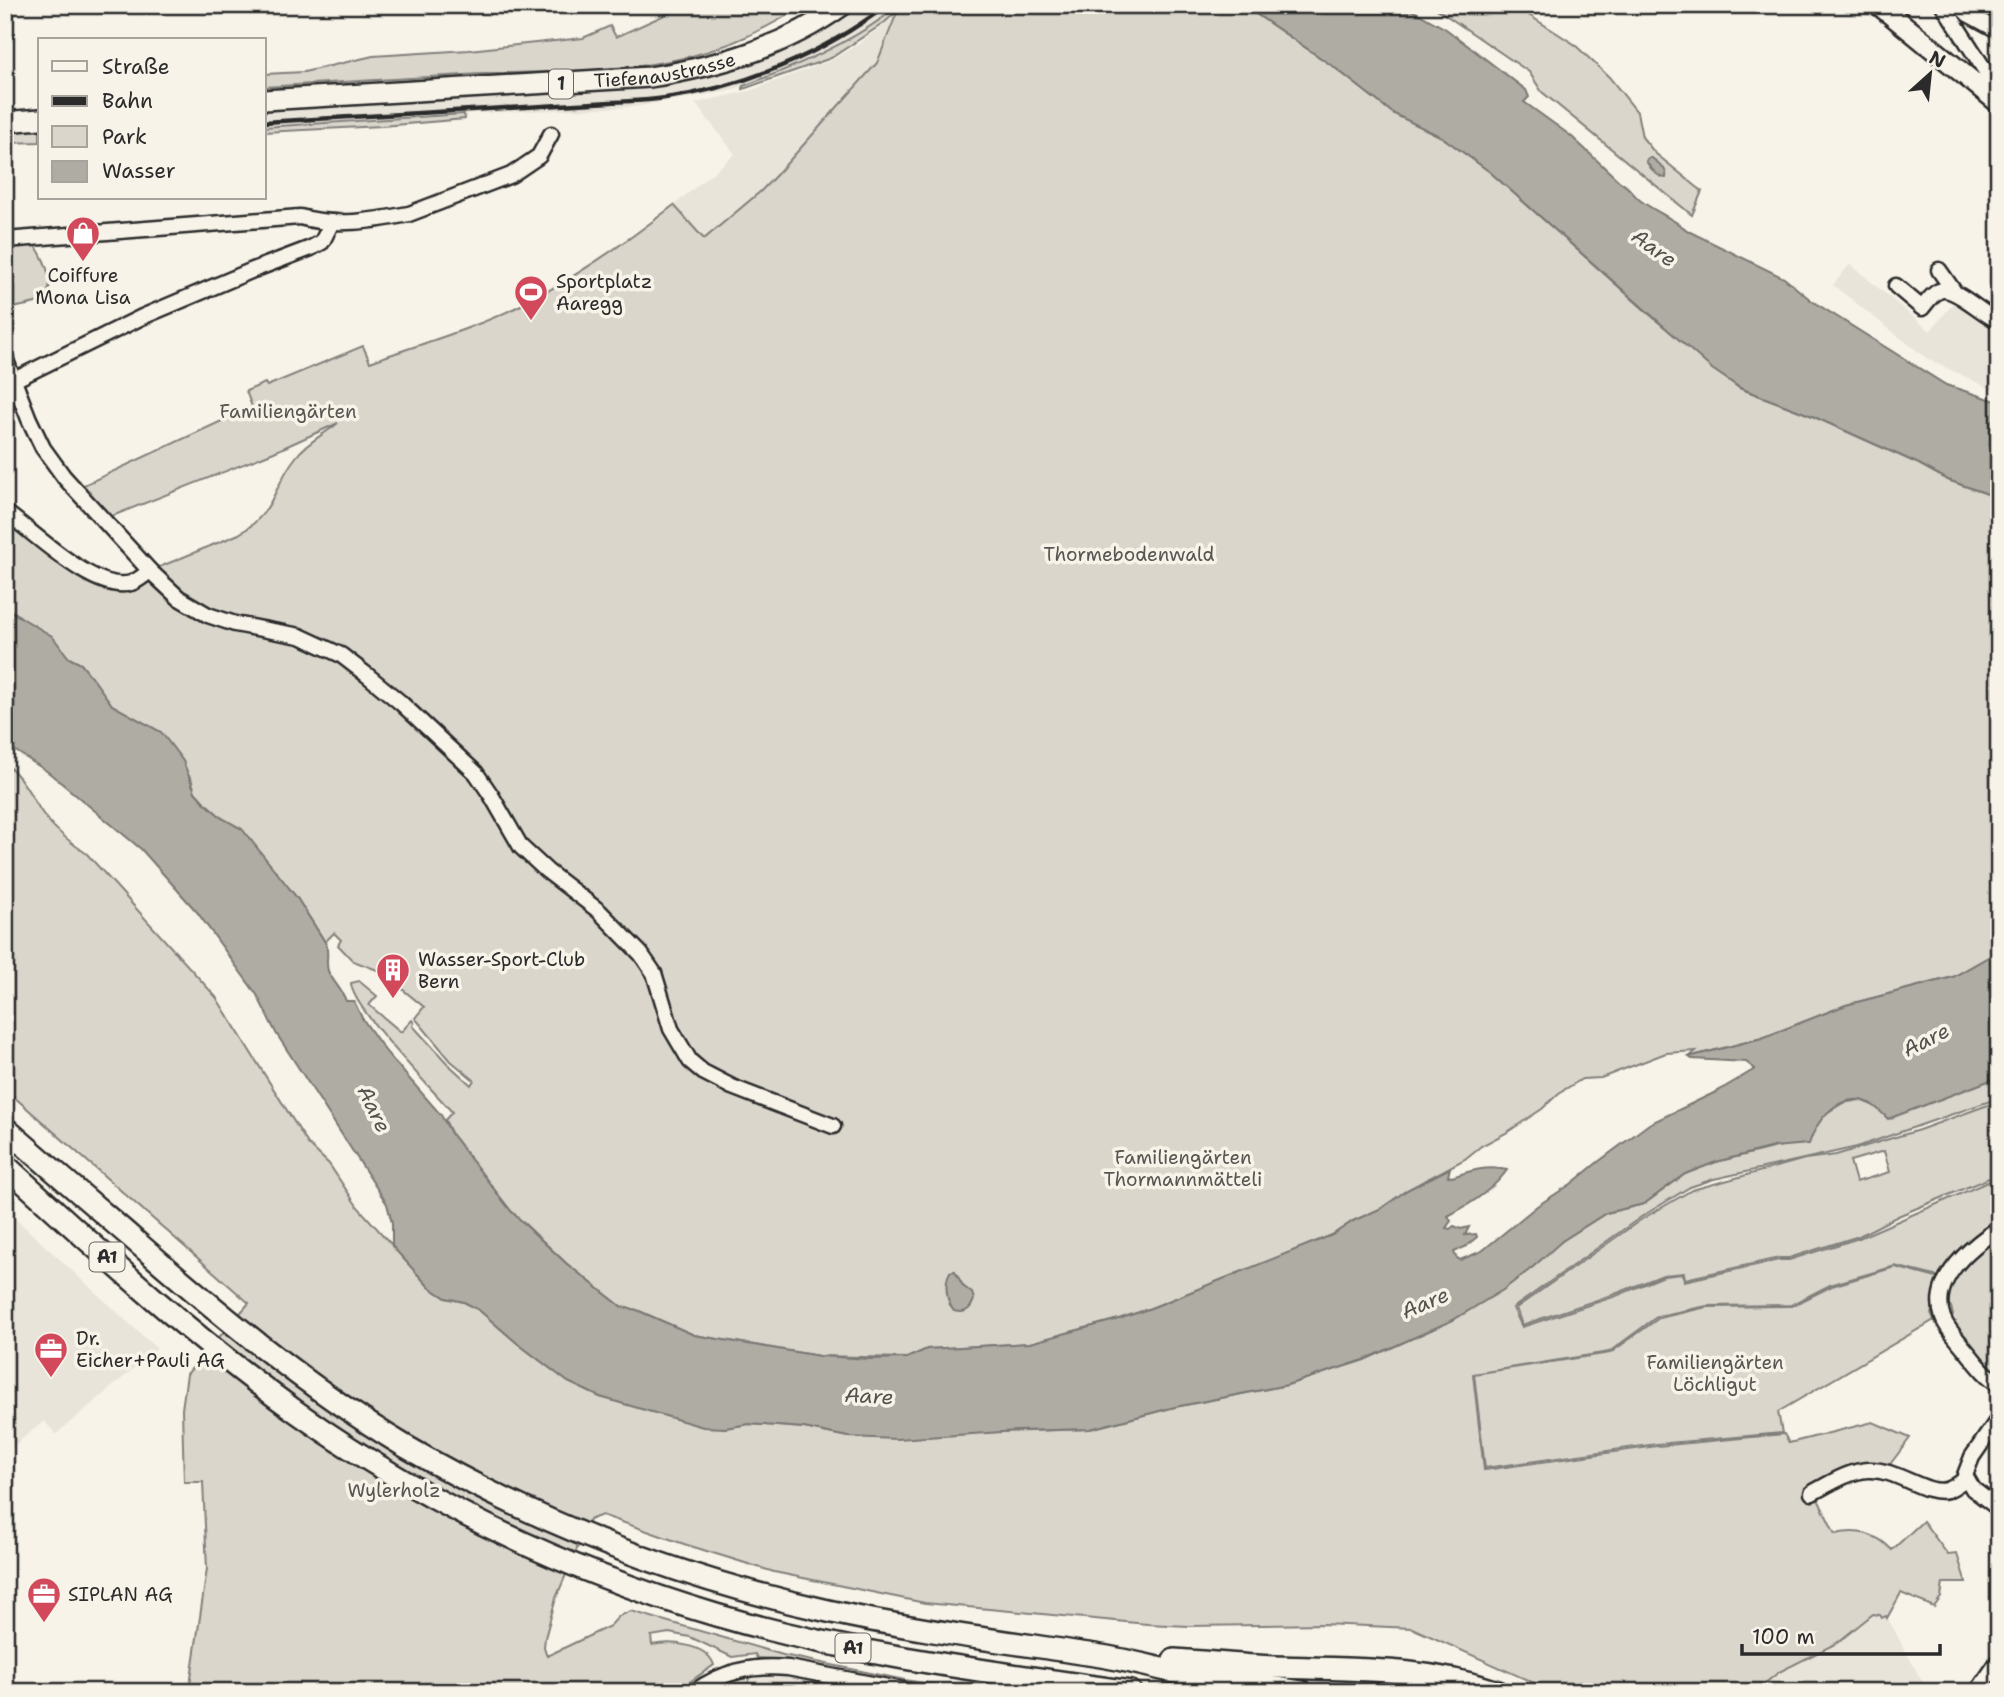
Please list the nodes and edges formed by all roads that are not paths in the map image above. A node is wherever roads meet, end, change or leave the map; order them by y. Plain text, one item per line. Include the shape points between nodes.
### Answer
1 (843, 5) edge
2 (1879, 5) edge
3 (1944, 5) edge
4 (1959, 5) edge
5 (1999, 31) edge
6 (1999, 92) edge
7 (266, 100) edge
8 (1999, 103) edge
9 (38, 108) edge
10 (5, 110) edge
11 (38, 119) edge
12 (5, 122) edge
13 (551, 134) dead end
14 (331, 224) junction
15 (5, 240) edge
16 (1939, 270) dead end
17 (1896, 286) dead end
18 (1953, 290) junction
19 (1999, 321) edge
20 (5, 358) edge
21 (14, 380) junction
22 (5, 512) edge
23 (150, 571) junction
24 (833, 1126) dead end
25 (5, 1128) edge
26 (5, 1165) edge
27 (1999, 1228) edge
28 (1999, 1384) edge
29 (1999, 1418) edge
30 (1966, 1479) junction
31 (1812, 1493) dead end
32 (1999, 1509) edge
33 (1105, 1657) junction
34 (1999, 1660) edge
35 (694, 1692) edge
36 (914, 1692) edge
37 (1131, 1692) edge
38 (1302, 1692) edge
39 (1498, 1692) edge
40 (1977, 1692) edge

1 - 7 main road, Tiefenaustrasse / 1 via 792,37 761,50 671,74 606,82
2 - 8 main road
3 - 6 street
4 - 5 street
9 - 10 main road
11 - 12 main road
13 - 14 street via 539,156 511,175 409,214
14 - 15 street via 300,217
14 - 21 street via 322,243 312,248 153,312
16 - 18 street
17 - 18 street via 1922,307 1936,292
18 - 19 street
20 - 21 street
21 - 23 street via 43,447 64,477
22 - 23 street via 57,554 100,579 127,584
23 - 24 street via 179,598 208,615 300,636 341,655 367,675 476,773 521,847 599,911 640,954 654,973 671,1029 690,1061 732,1087
25 - 33 highway, A1 via 231,1323 316,1387 403,1444 491,1493 595,1540 686,1573 819,1609
26 - 37 highway, A1 via 211,1347 298,1413 386,1471 486,1525 583,1569 717,1615 822,1642
27 - 28 street via 1955,1265 1941,1309 1962,1345
29 - 30 street via 1968,1464
30 - 31 street via 1937,1491 1897,1474 1869,1470 1849,1474
30 - 32 street
33 - 38 highway, A1
33 - 39 highway via 1411,1671
34 - 40 street
35 - 36 street via 729,1672 769,1667

